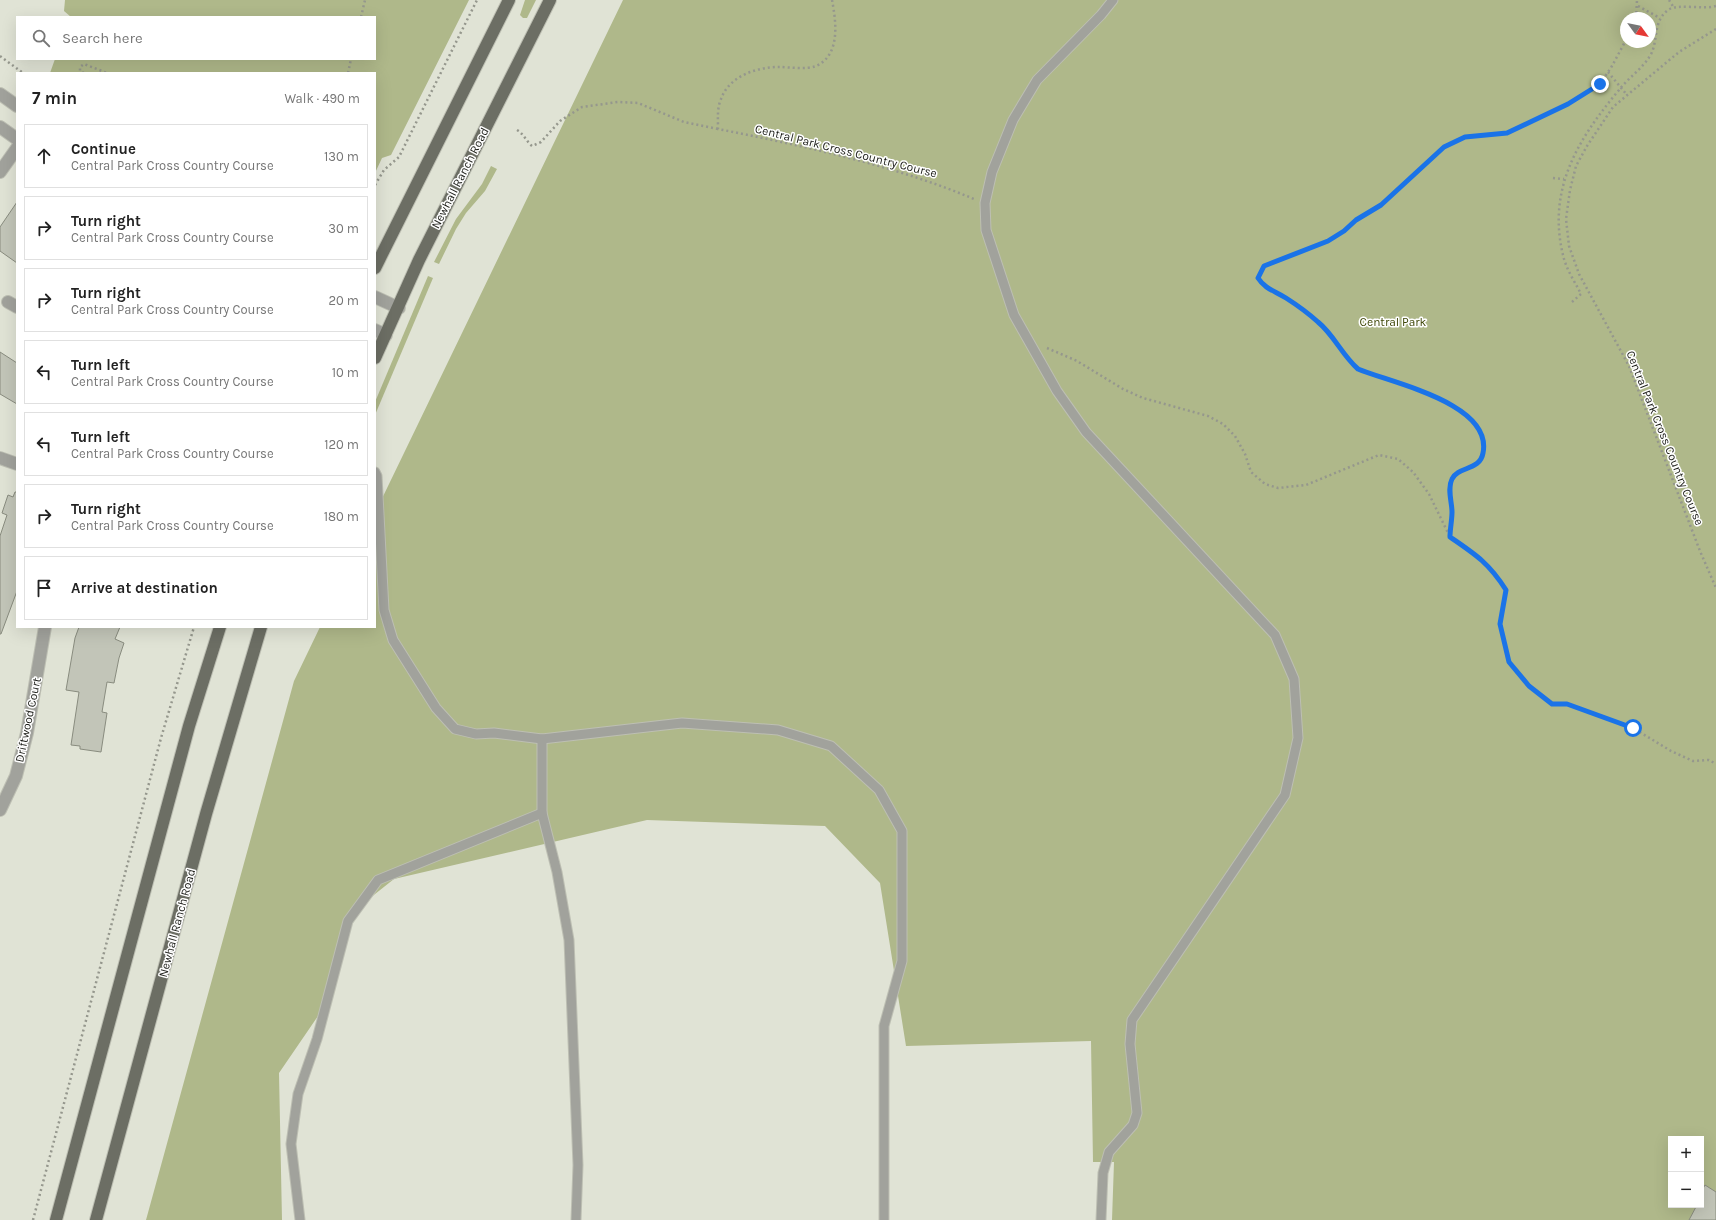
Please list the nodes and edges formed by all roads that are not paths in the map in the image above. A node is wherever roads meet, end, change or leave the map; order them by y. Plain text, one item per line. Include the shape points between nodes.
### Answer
1 (509, 0) edge
2 (550, 0) edge
3 (1112, 0) edge
4 (0, 94) edge
5 (16, 105) edge
6 (0, 127) edge
7 (16, 138) edge
8 (16, 149) edge
9 (0, 172) edge
10 (376, 266) edge
11 (376, 297) edge
12 (399, 308) junction
13 (381, 333) edge
14 (376, 354) edge
15 (0, 458) edge
16 (16, 464) edge
17 (376, 474) edge
18 (46, 628) edge
19 (220, 628) edge
20 (262, 628) edge
21 (542, 739) junction
22 (0, 810) edge
23 (542, 813) junction
24 (56, 1220) edge
25 (96, 1220) edge
26 (300, 1220) edge
27 (576, 1220) edge
28 (884, 1220) edge
29 (1101, 1220) edge

1 - 10 main road
2 - 12 main road, Newhall Ranch Road via 419,260
3 - 29 lane via 1037,80 1014,120 992,172 985,203 986,230 1014,315 1057,391 1086,432 1276,635 1294,679 1298,738 1285,795 1132,1020 1130,1044 1137,1113 1133,1125 1109,1152 1103,1173
4 - 5 street
6 - 7 street
8 - 9 street
11 - 12 street
12 - 13 main road, Newhall Ranch Road
13 - 14 main road, Newhall Ranch Road
15 - 16 street
17 - 21 lane via 384,610 393,640 436,708 455,729 476,734 494,733
18 - 22 street, Driftwood Court via 27,733 16,776
19 - 24 main road via 189,726
20 - 25 main road, Newhall Ranch Road via 206,814
21 - 23 lane
21 - 28 lane via 682,723 778,730 832,746 879,790 902,832 902,961 884,1026
23 - 26 lane via 378,880 348,921 317,1039 298,1094 291,1144
23 - 27 lane via 557,872 569,940 578,1165

